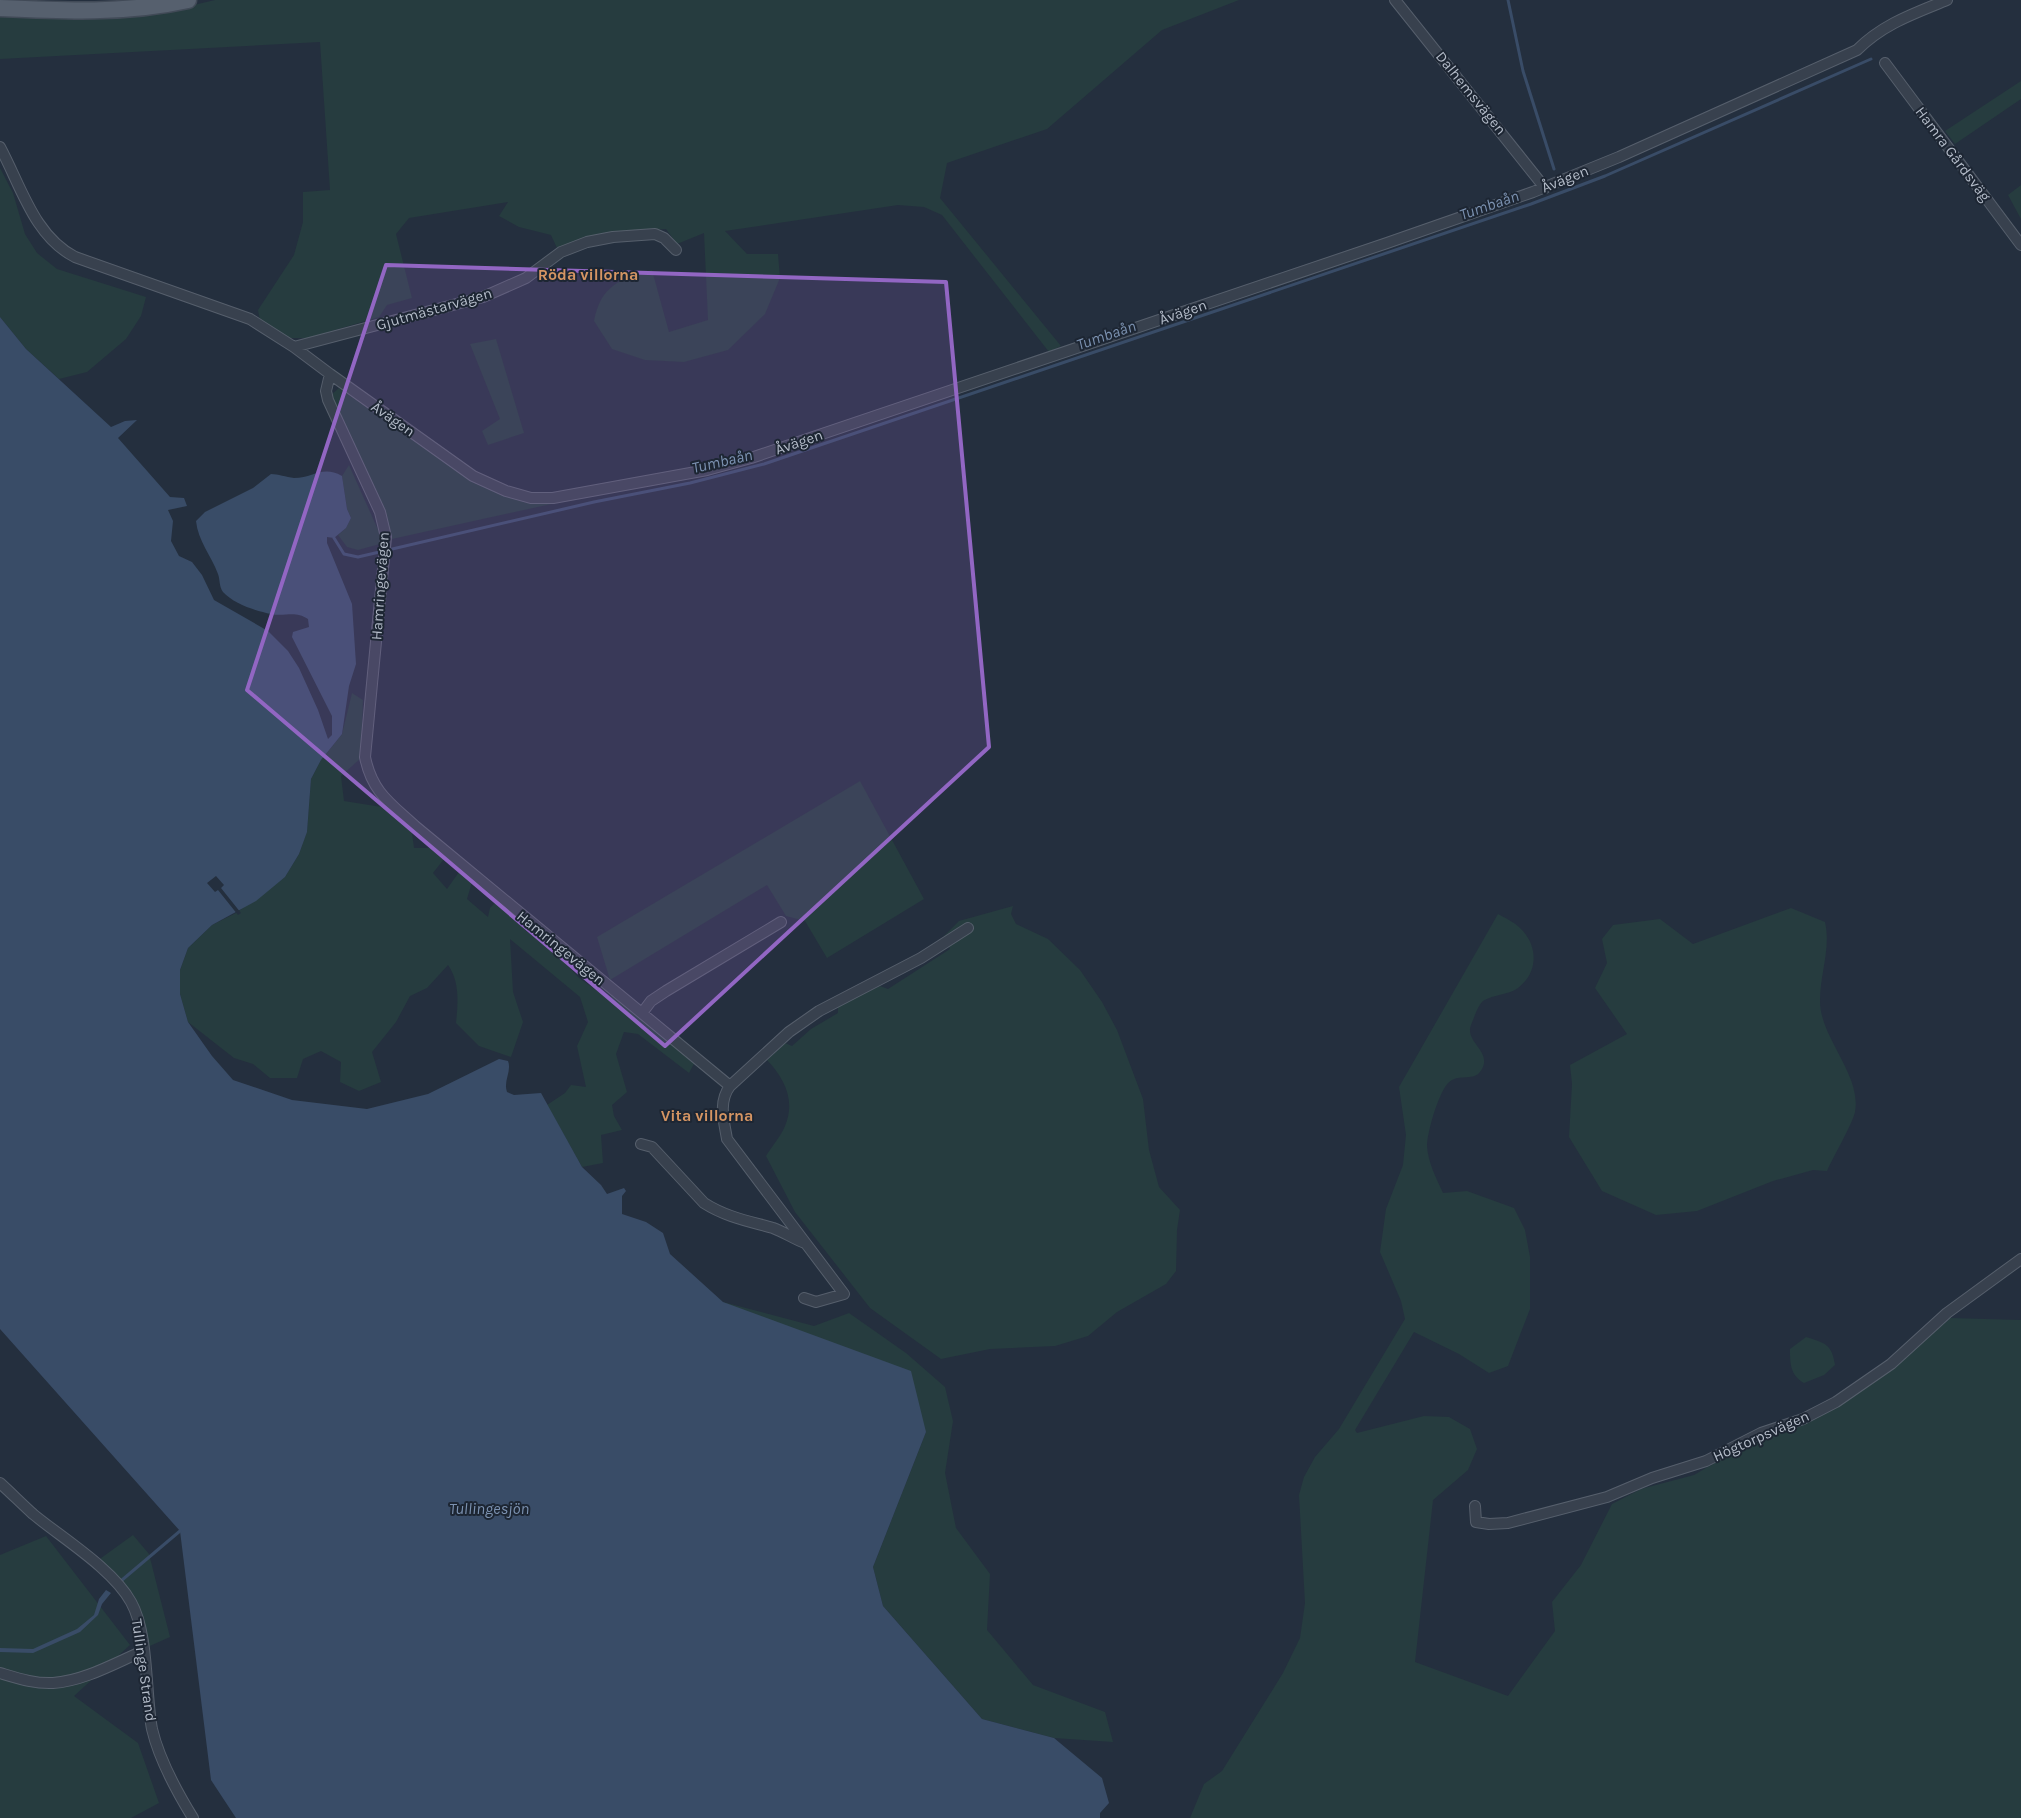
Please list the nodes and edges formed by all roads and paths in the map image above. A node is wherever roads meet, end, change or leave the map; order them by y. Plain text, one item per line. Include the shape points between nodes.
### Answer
1 (188, 0) edge
2 (1395, 0) edge
3 (1947, 0) edge
4 (0, 8) edge
5 (1885, 63) dead end
6 (0, 147) edge
7 (1545, 188) junction
8 (2021, 245) edge
9 (676, 250) dead end
10 (294, 347) junction
11 (330, 374) junction
12 (781, 922) dead end
13 (968, 928) dead end
14 (642, 1013) junction
15 (730, 1086) junction
16 (641, 1144) dead end
17 (806, 1243) junction
18 (2021, 1259) edge
19 (804, 1298) dead end
20 (0, 1483) edge
21 (1475, 1506) dead end
22 (143, 1651) junction
23 (0, 1673) edge
24 (193, 1818) edge

1 - 4 main road via 157,7 110,10
2 - 7 street, Dalhemsvägen
3 - 7 street, Åvägen via 1888,25 1857,50
5 - 8 street, Hamra Gårdsväg
6 - 10 street via 38,222 63,251 250,319
7 - 11 street, Åvägen via 751,458 707,470 553,498 531,498 506,492 473,476
9 - 10 street, Gjutmästarvägen via 655,234 587,242 561,252 526,278 483,297
10 - 11 street
11 - 14 street, Hamringevägen via 328,400 380,512 386,537 364,757 369,776 381,795 415,826
12 - 14 street via 661,994
13 - 15 street via 920,958 819,1011 789,1032
14 - 15 street, Hamringevägen
15 - 17 street via 725,1092 722,1113 727,1139
16 - 17 street via 652,1148 704,1203 714,1209
17 - 19 street via 844,1294 816,1302
18 - 21 street, Högtorpsvägen via 1948,1313 1891,1364 1836,1402 1803,1419 1761,1433 1706,1461 1645,1481 1607,1498 1508,1523 1476,1522
20 - 22 street, Tullinge Strand via 94,1561 126,1595 137,1617
22 - 23 street via 72,1680 39,1682
22 - 24 street, Tullinge Strand via 152,1730

